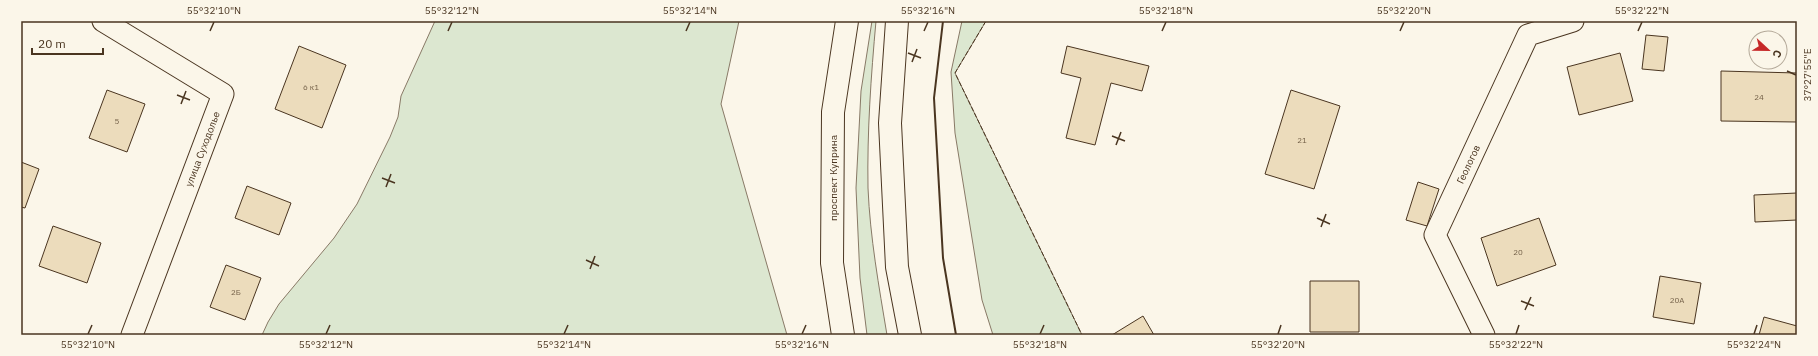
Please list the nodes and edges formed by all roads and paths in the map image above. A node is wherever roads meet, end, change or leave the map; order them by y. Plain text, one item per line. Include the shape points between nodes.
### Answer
1 (103, 21) edge
2 (848, 21) edge
3 (897, 21) edge
4 (1573, 21) edge
5 (132, 335) edge
6 (843, 335) edge
7 (910, 335) edge
8 (1484, 335) edge

1 - 5 street, улица Суходолье via 223,94
2 - 6 main road, проспект Куприна via 833,112 832,263
3 - 7 main road via 890,123 897,267
4 - 8 street, Геологов via 1528,35 1435,235

